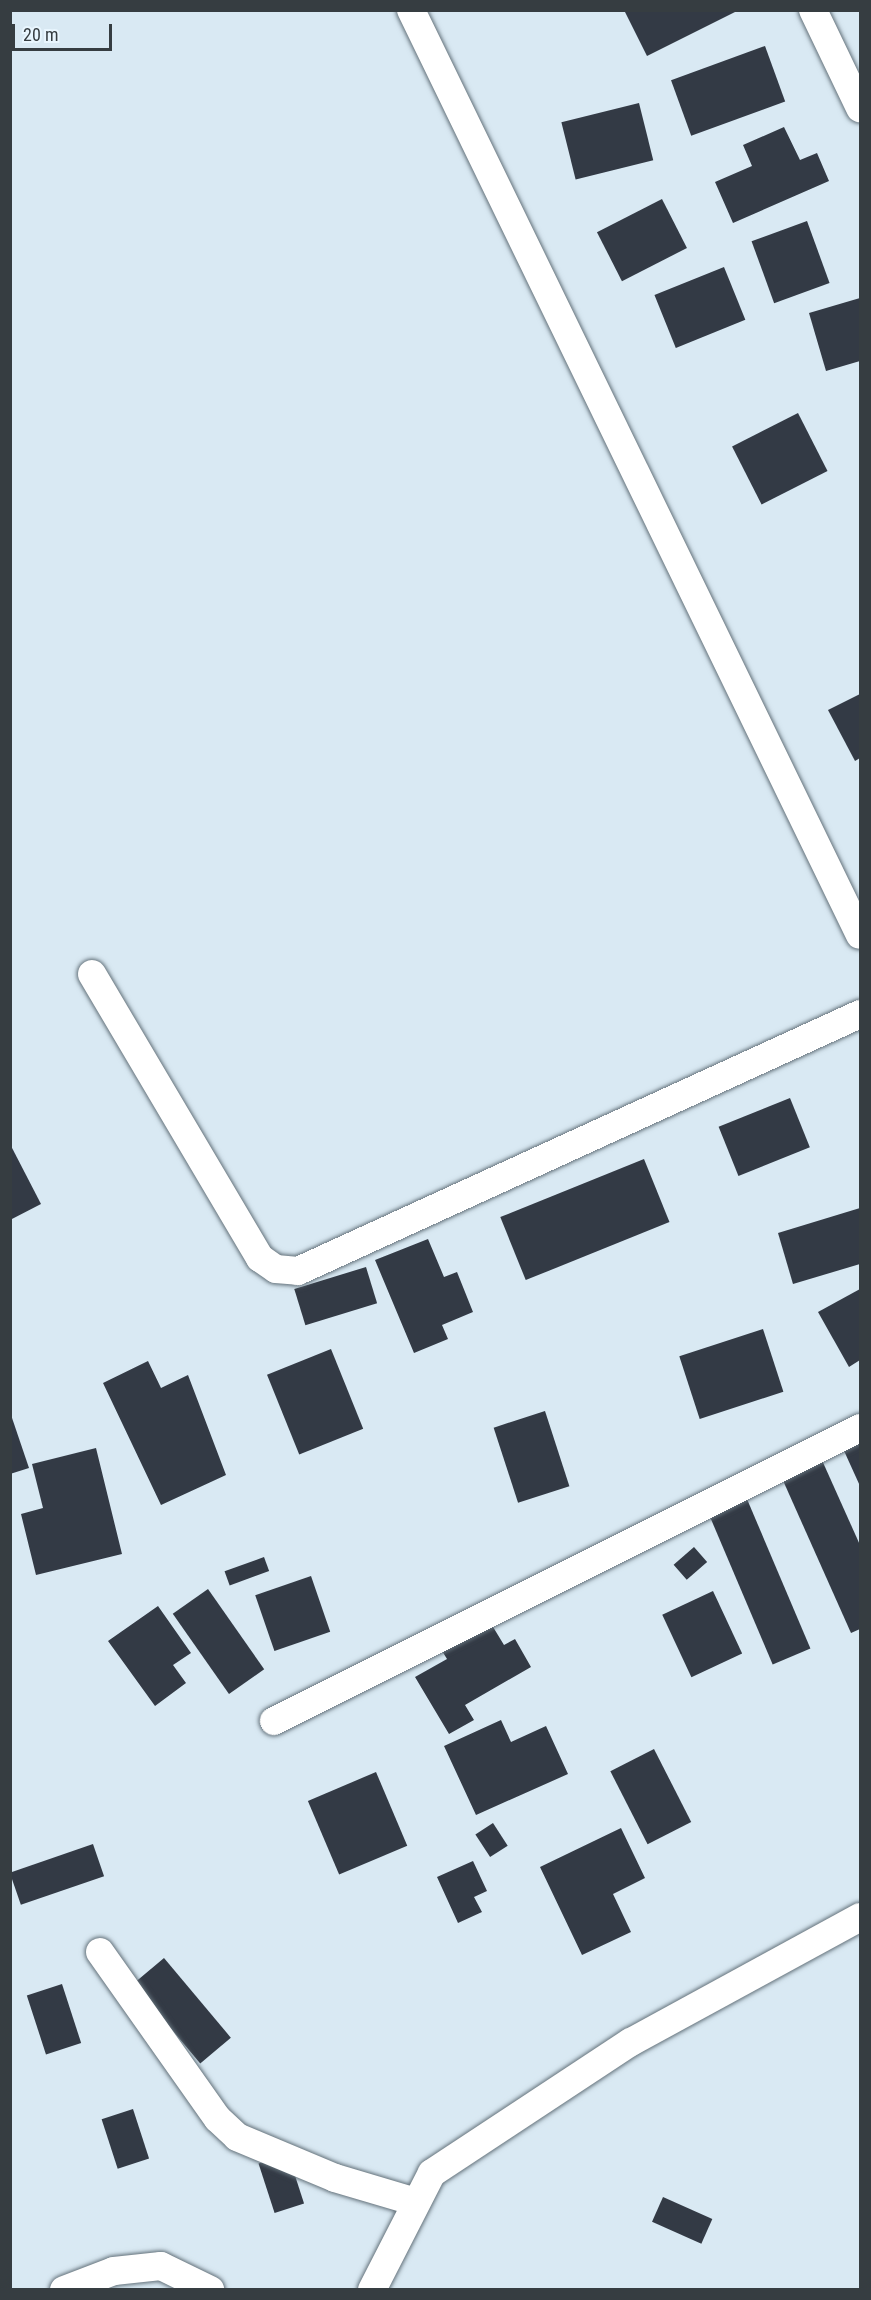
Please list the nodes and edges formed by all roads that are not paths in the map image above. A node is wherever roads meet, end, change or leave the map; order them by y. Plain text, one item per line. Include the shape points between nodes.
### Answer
1 (411, 10) edge
2 (813, 10) edge
3 (861, 108) edge
4 (861, 935) edge
5 (92, 974) dead end
6 (861, 1014) edge
7 (861, 1428) edge
8 (274, 1721) dead end
9 (861, 1917) edge
10 (100, 1952) dead end
11 (416, 2202) junction
12 (64, 2289) edge
13 (210, 2289) edge
14 (372, 2289) edge

1 - 4 street
2 - 3 street
5 - 6 street via 260,1258 276,1269 298,1271
7 - 8 street
9 - 11 street via 631,2042 432,2174
10 - 11 street via 218,2119 237,2137 335,2178
11 - 14 street
12 - 13 street via 114,2271 161,2266

